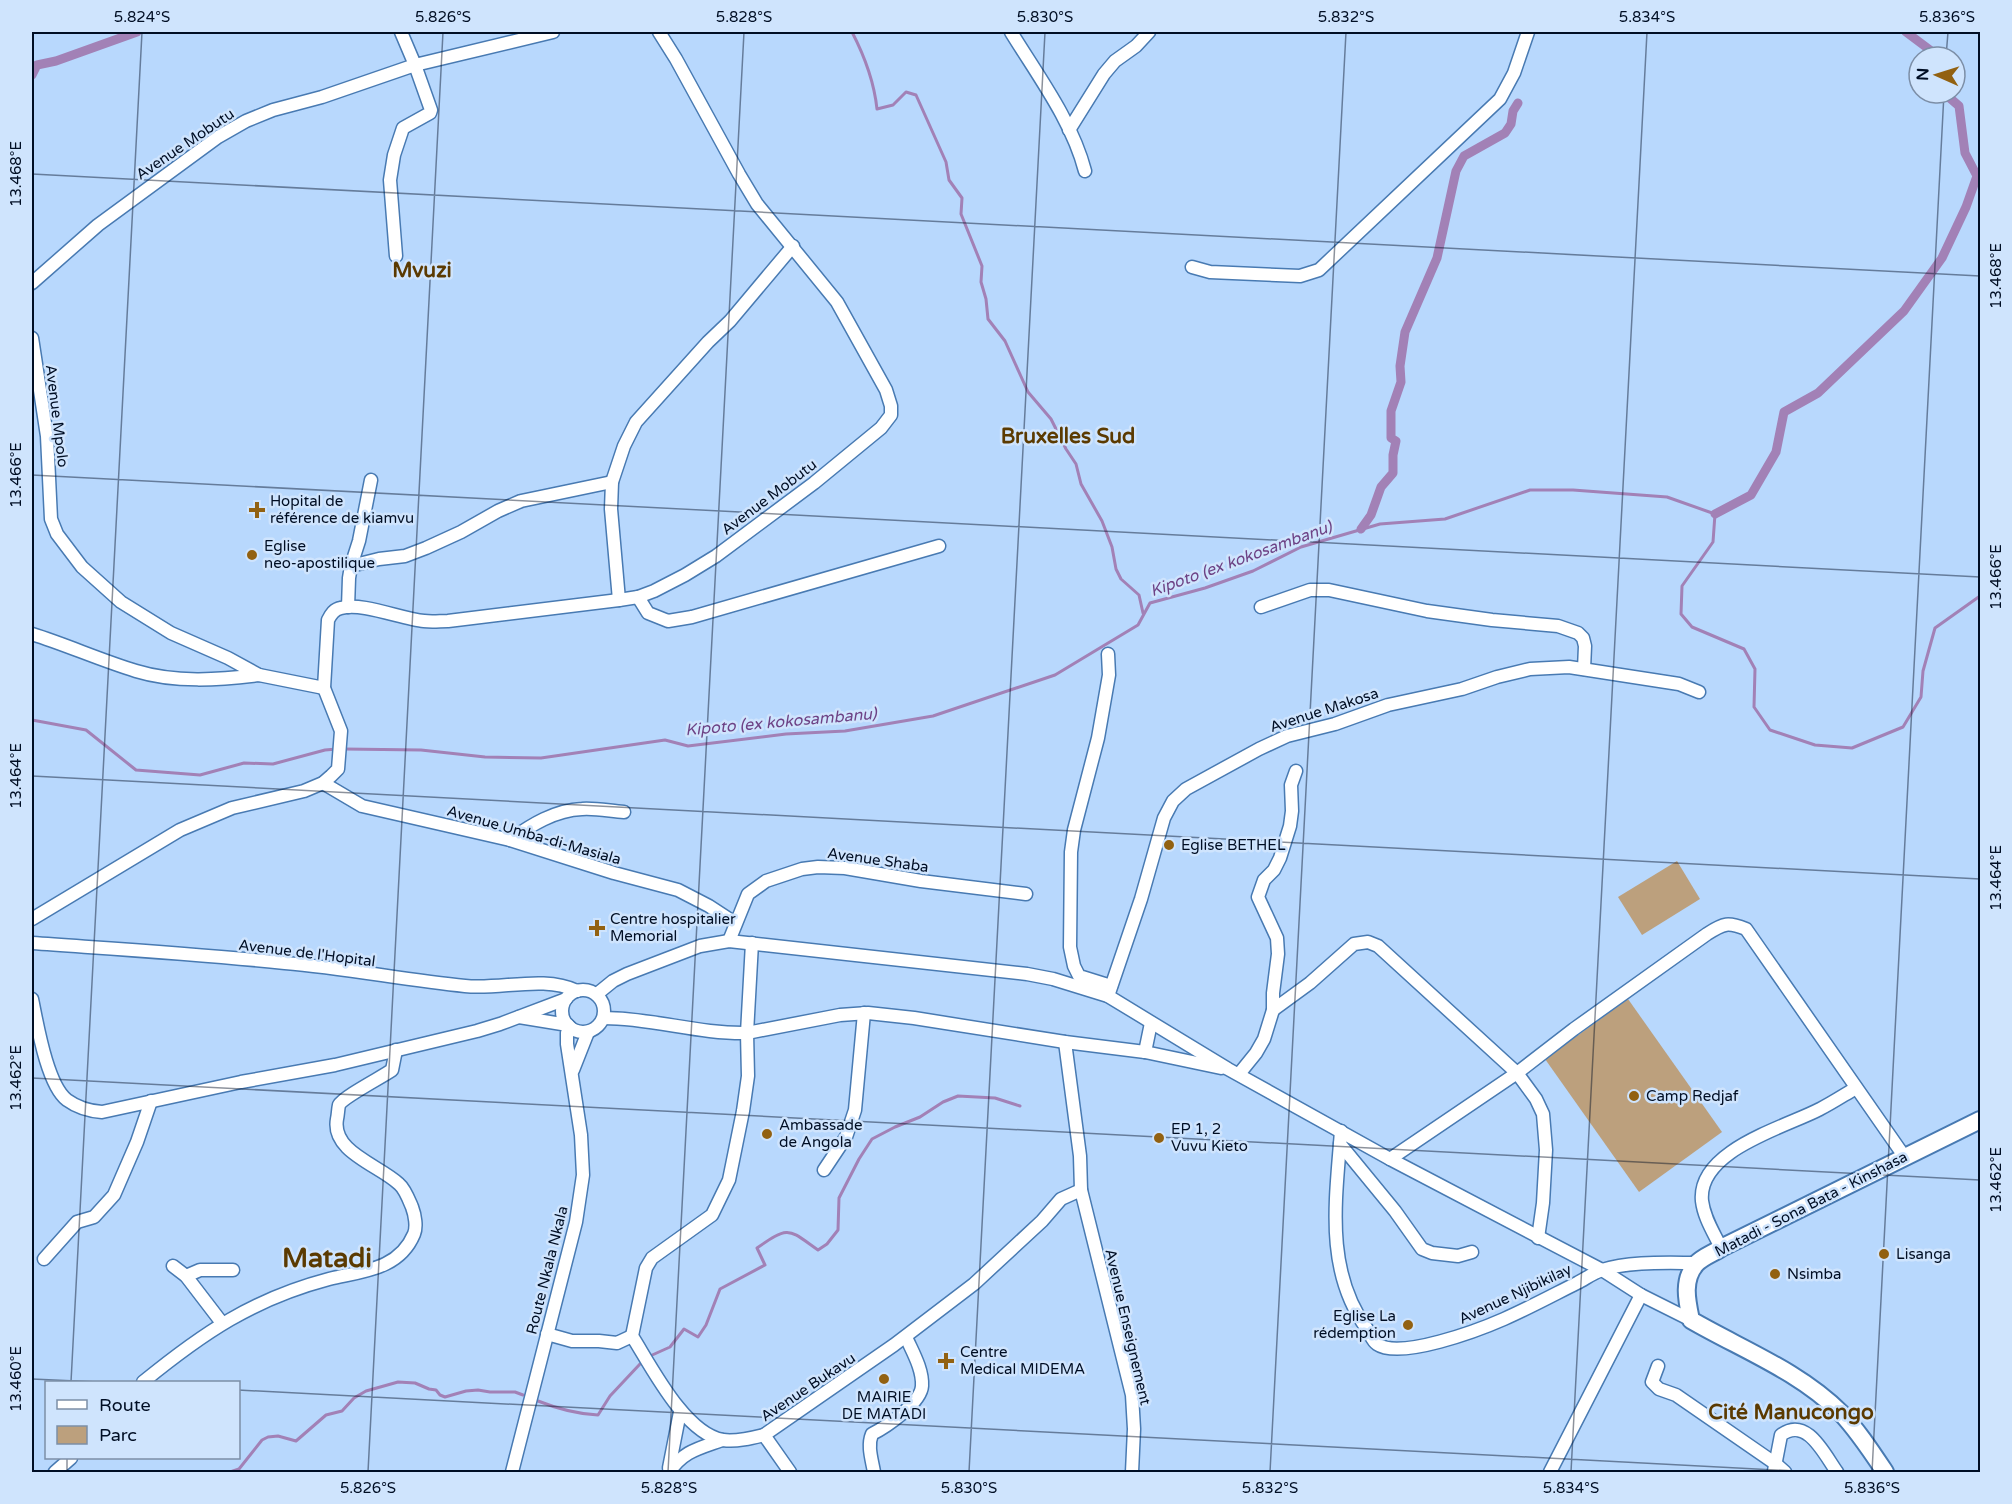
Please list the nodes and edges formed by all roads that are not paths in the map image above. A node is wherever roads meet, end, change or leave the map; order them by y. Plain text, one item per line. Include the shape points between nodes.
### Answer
1 (401, 32) edge
2 (554, 32) edge
3 (659, 32) edge
4 (1011, 32) edge
5 (1149, 32) edge
6 (1528, 32) edge
7 (415, 65) junction
8 (1069, 130) junction
9 (1085, 171) dead end
10 (793, 246) junction
11 (396, 256) dead end
12 (1192, 267) dead end
13 (32, 283) edge
14 (32, 338) edge
15 (371, 480) dead end
16 (612, 482) junction
17 (939, 546) dead end
18 (351, 566) junction
19 (638, 597) junction
20 (619, 600) junction
21 (348, 607) junction
22 (1262, 607) dead end
23 (32, 634) edge
24 (1108, 654) dead end
25 (1584, 669) junction
26 (259, 675) junction
27 (324, 688) junction
28 (1699, 692) dead end
29 (1296, 771) dead end
30 (323, 783) junction
31 (624, 812) dead end
32 (510, 840) junction
33 (1026, 894) dead end
34 (32, 919) edge
35 (735, 923) junction
36 (729, 941) junction
37 (32, 943) edge
38 (752, 943) junction
39 (577, 991) junction
40 (1110, 991) junction
41 (597, 994) junction
42 (32, 999) edge
43 (566, 999) junction
44 (1274, 1010) junction
45 (864, 1013) junction
46 (517, 1017) junction
47 (603, 1018) junction
48 (1152, 1023) junction
49 (569, 1026) junction
50 (588, 1032) junction
51 (747, 1033) junction
52 (1065, 1042) junction
53 (396, 1050) junction
54 (1145, 1052) junction
55 (572, 1071) junction
56 (1234, 1071) junction
57 (1516, 1073) junction
58 (1856, 1088) junction
59 (151, 1101) junction
60 (1980, 1120) edge
61 (1341, 1131) junction
62 (1340, 1144) junction
63 (1904, 1156) junction
64 (1390, 1159) junction
65 (824, 1170) dead end
66 (1081, 1190) junction
67 (1538, 1238) junction
68 (1721, 1248) junction
69 (1472, 1252) dead end
70 (44, 1259) dead end
71 (1697, 1263) junction
72 (173, 1266) dead end
73 (233, 1270) dead end
74 (1602, 1270) junction
75 (186, 1276) junction
76 (1641, 1295) junction
77 (1691, 1320) junction
78 (222, 1323) junction
79 (547, 1335) junction
80 (632, 1336) junction
81 (906, 1336) junction
82 (1658, 1366) dead end
83 (146, 1381) edge
84 (680, 1412) junction
85 (765, 1435) junction
86 (722, 1440) junction
87 (70, 1459) edge
88 (1778, 1470) edge
89 (55, 1473) edge
90 (512, 1473) edge
91 (668, 1473) edge
92 (790, 1473) edge
93 (874, 1473) edge
94 (1132, 1473) edge
95 (1550, 1473) edge
96 (1837, 1473) edge
97 (1885, 1473) edge

1 - 7 street
2 - 7 street, Avenue Mobutu
3 - 10 street, Avenue Mobutu via 757,204
4 - 8 street
5 - 8 street via 1104,74
6 - 12 street via 1500,99 1319,270 1300,276 1210,272
7 - 11 street via 431,110 404,128 394,155 390,180
7 - 13 street, Avenue Mobutu via 273,110 218,136 98,225
8 - 9 street
10 - 16 street via 636,422
10 - 19 street, Avenue Mobutu via 837,302 886,390 891,415 864,443 716,556
14 - 26 street, Avenue Mpolo via 47,435 50,508 57,534 82,567 121,602 171,633
15 - 18 street
16 - 18 street via 521,501 426,548
16 - 20 street
17 - 19 street via 692,617 668,621 648,613
18 - 21 street
19 - 20 street, Avenue Mobutu
20 - 21 street, Avenue Mobutu via 448,621 424,621
21 - 27 street via 332,612 328,620
22 - 25 street via 1310,590 1329,590 1427,611 1558,626 1583,638
23 - 26 street via 136,671 158,675 222,680
24 - 40 street via 1109,675 1098,738 1074,830 1070,947 1079,976
25 - 28 street, Avenue Makosa via 1679,684
25 - 40 street, Avenue Makosa via 1530,669 1388,705 1287,736 1186,789 1173,801 1164,818
26 - 27 street
27 - 30 street via 341,730 338,769
29 - 44 street via 1291,785 1290,826 1280,858 1264,880 1258,897 1277,938
30 - 32 street, Avenue Umba-di-Masiala via 362,806
30 - 34 street via 232,808 180,830
31 - 32 street via 562,812
32 - 35 street, Avenue Umba-di-Masiala via 678,890
33 - 35 street, Avenue Shaba via 818,867 793,871 754,888
35 - 36 street, Avenue Shaba
36 - 38 street
36 - 41 street via 700,946 627,974
37 - 39 street, Avenue de l'Hopital via 286,963 468,987 543,984
38 - 40 street via 1027,974
38 - 51 street
39 - 41 street via 584,989
39 - 43 street
40 - 48 street
41 - 47 street via 605,1010
42 - 59 street via 53,1081 65,1099 85,1111 102,1112
43 - 46 street
43 - 49 street via 562,1012
44 - 56 street via 1256,1053
44 - 57 street via 1354,944 1368,942 1378,946
45 - 51 street
45 - 52 street
45 - 65 street via 855,1110 846,1137
46 - 49 street
46 - 53 street via 489,1028
47 - 50 street
47 - 51 street via 631,1018 716,1033
48 - 54 street
48 - 56 street
49 - 50 street
49 - 55 street, Route Nkala Nkala
50 - 55 street
51 - 80 street via 748,1076 729,1180 712,1215 652,1258 646,1268
52 - 54 street
52 - 66 street, Avenue Enseignement
53 - 59 street
53 - 78 street via 392,1070 339,1105 335,1127 343,1145 400,1184 410,1200 415,1232 404,1250 378,1269 278,1295
54 - 56 street
55 - 79 street, Route Nkala Nkala via 583,1175 576,1222
56 - 61 street
57 - 58 street via 1707,934 1732,924 1746,929
57 - 64 street
57 - 67 street via 1543,1114 1546,1150
58 - 63 street
58 - 68 street via 1819,1110 1745,1143 1712,1171 1702,1200
59 - 70 street via 114,1195 94,1217 77,1222
60 - 63 highway, Matadi - Sona Bata - Kinshasa
61 - 62 street, Avenue Njibikilay
61 - 64 street
62 - 69 street via 1422,1249 1458,1256
62 - 74 street, Avenue Njibikilay via 1334,1223 1338,1254 1345,1286 1358,1317 1376,1344 1391,1348 1432,1344 1465,1335
63 - 68 highway, Matadi - Sona Bata - Kinshasa
64 - 67 street
66 - 81 street, Avenue Bukavu via 1061,1199 974,1284
66 - 94 street, Avenue Enseignement via 1132,1395
67 - 74 street
68 - 71 highway, Matadi - Sona Bata - Kinshasa
71 - 74 street
71 - 77 highway, Matadi - Sona Bata - Kinshasa via 1688,1277 1686,1291
72 - 75 street
73 - 75 street via 200,1270
74 - 76 street
75 - 78 street
76 - 77 street
76 - 95 street
77 - 97 highway via 1764,1358 1810,1388 1862,1437
78 - 83 street
79 - 80 street via 572,1341 617,1343
79 - 90 street, Route Nkala Nkala
80 - 84 street
81 - 85 street, Avenue Bukavu
81 - 93 street via 917,1364 921,1390 897,1419 872,1434
82 - 88 street via 1652,1382 1659,1389 1676,1395
84 - 86 street via 703,1432
84 - 91 street
85 - 86 street, Avenue Bukavu
85 - 92 street
86 - 91 street, Avenue Bukavu via 679,1458
87 - 89 street
88 - 96 street via 1781,1436 1797,1428 1818,1444

